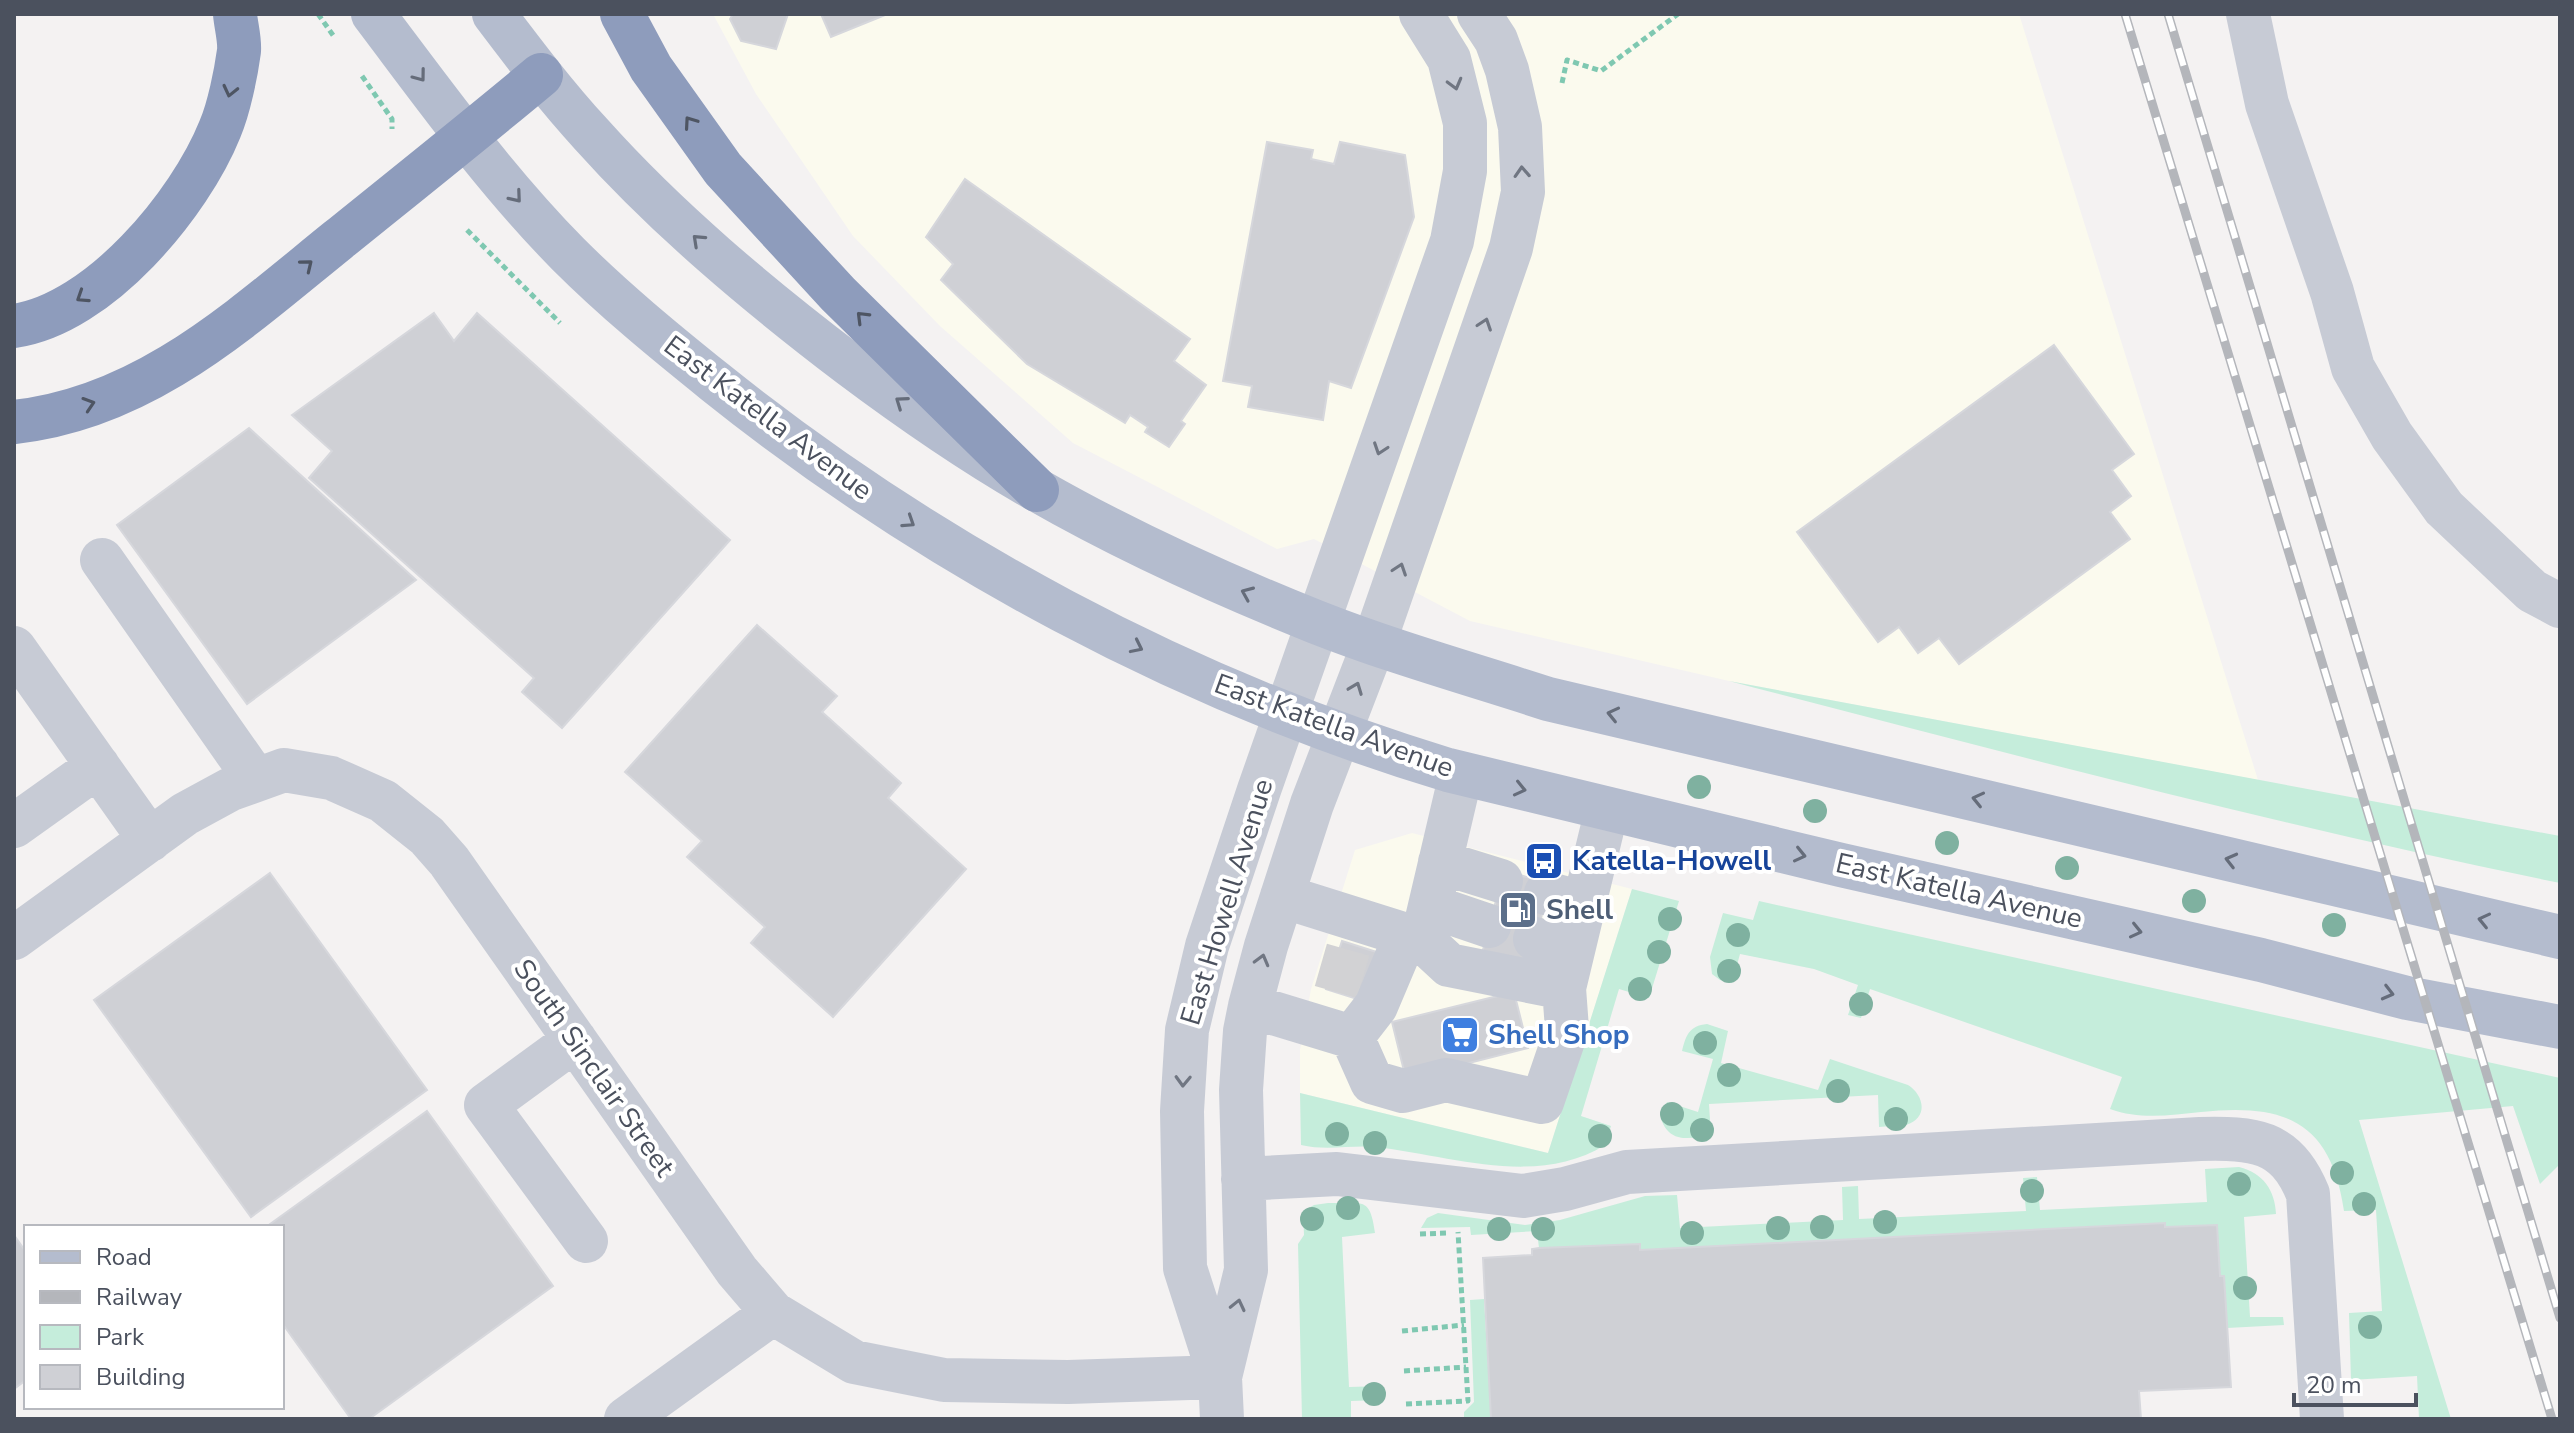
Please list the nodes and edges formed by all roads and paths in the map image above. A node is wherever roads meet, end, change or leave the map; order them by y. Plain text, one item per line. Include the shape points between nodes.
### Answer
1 (235, 14) edge
2 (373, 14) edge
3 (494, 14) edge
4 (622, 14) edge
5 (1421, 14) edge
6 (1479, 14) edge
7 (1678, 14) edge
8 (2248, 14) edge
9 (541, 75) junction
10 (1562, 83) dead end
11 (466, 138) junction
12 (467, 230) dead end
13 (560, 323) dead end
14 (14, 326) edge
15 (14, 422) edge
16 (1037, 490) junction
17 (102, 560) dead end
18 (2560, 606) edge
19 (1318, 623) junction
20 (1374, 643) junction
21 (14, 648) edge
22 (1286, 713) junction
23 (1339, 733) junction
24 (98, 766) junction
25 (1461, 774) junction
26 (256, 780) junction
27 (1607, 809) junction
28 (14, 826) edge
29 (150, 840) junction
30 (1440, 862) junction
31 (1501, 881) dead end
32 (1282, 896) junction
33 (1489, 926) dead end
34 (1419, 927) junction
35 (2560, 937) edge
36 (14, 938) edge
37 (1558, 959) junction
38 (1250, 1006) junction
39 (1338, 1020) junction
40 (2560, 1027) edge
41 (575, 1040) junction
42 (1243, 1179) junction
43 (1420, 1234) dead end
44 (586, 1241) dead end
45 (773, 1313) junction
46 (1464, 1325) junction
47 (1402, 1331) dead end
48 (1466, 1367) junction
49 (1404, 1371) dead end
50 (1221, 1398) edge
51 (1406, 1404) dead end
52 (644, 1414) edge
53 (2322, 1419) edge

1 -> 14 highway via 239,48 221,127 191,187 129,262 81,299
2 -> 11 main road, East Katella Avenue
3 - 9 main road
16 -> 4 highway via 838,294 723,169 651,68
5 -> 19 street, East Howell Avenue via 1449,59 1465,123 1465,171 1452,241
20 -> 6 street, East Howell Avenue via 1511,248 1523,192 1520,127 1507,70
7 - 10 path via 1601,71 1567,60
8 - 18 street via 2267,104 2353,368 2392,436 2444,508 2532,591
9 - 11 highway
16 -> 9 main road via 912,410 759,294 622,167
15 -> 11 highway via 111,397 172,368
11 -> 22 main road, East Katella Avenue via 525,208 606,290 802,450 993,572 1114,636
12 - 13 path
19 -> 16 main road via 1171,559
17 - 26 street
19 - 20 main road
19 - 22 street, East Howell Avenue
23 -> 20 street, East Howell Avenue
35 -> 20 main road via 1548,699
21 - 24 street
22 - 23 main road, East Katella Avenue
22 -> 50 street, East Howell Avenue via 1207,946 1184,1056 1185,1268
23 - 25 main road, East Katella Avenue
23 - 32 street, East Howell Avenue
24 - 28 street
24 - 29 street
25 -> 27 main road, East Katella Avenue
25 - 30 street
26 - 29 street, South Sinclair Street via 197,808
26 - 41 street, South Sinclair Street via 284,770 331,778 383,801 427,836
27 - 37 street via 1566,899
27 -> 40 main road, East Katella Avenue via 2407,998
29 - 36 street, South Sinclair Street
30 - 31 street
30 - 34 street
32 - 34 street via 1353,931
38 -> 32 street, East Howell Avenue
33 - 34 street
34 - 37 street via 1449,965
34 - 39 street via 1376,1006
37 - 39 street via 1567,1029 1542,1102 1446,1080 1403,1091 1372,1082
38 - 39 street
38 - 42 street, East Howell Avenue via 1241,1090
41 - 44 street via 486,1105
41 - 45 street, South Sinclair Street via 737,1271
50 -> 42 street, East Howell Avenue via 1246,1270
42 - 53 street via 1337,1174 1523,1196 1627,1172 2241,1138 2274,1147 2285,1156 2308,1194
43 - 46 path via 1459,1232
45 - 50 street, South Sinclair Street via 854,1362 944,1380 1068,1382
45 - 52 street
46 - 47 path
46 - 48 path
48 - 49 path
48 - 51 path via 1468,1401

